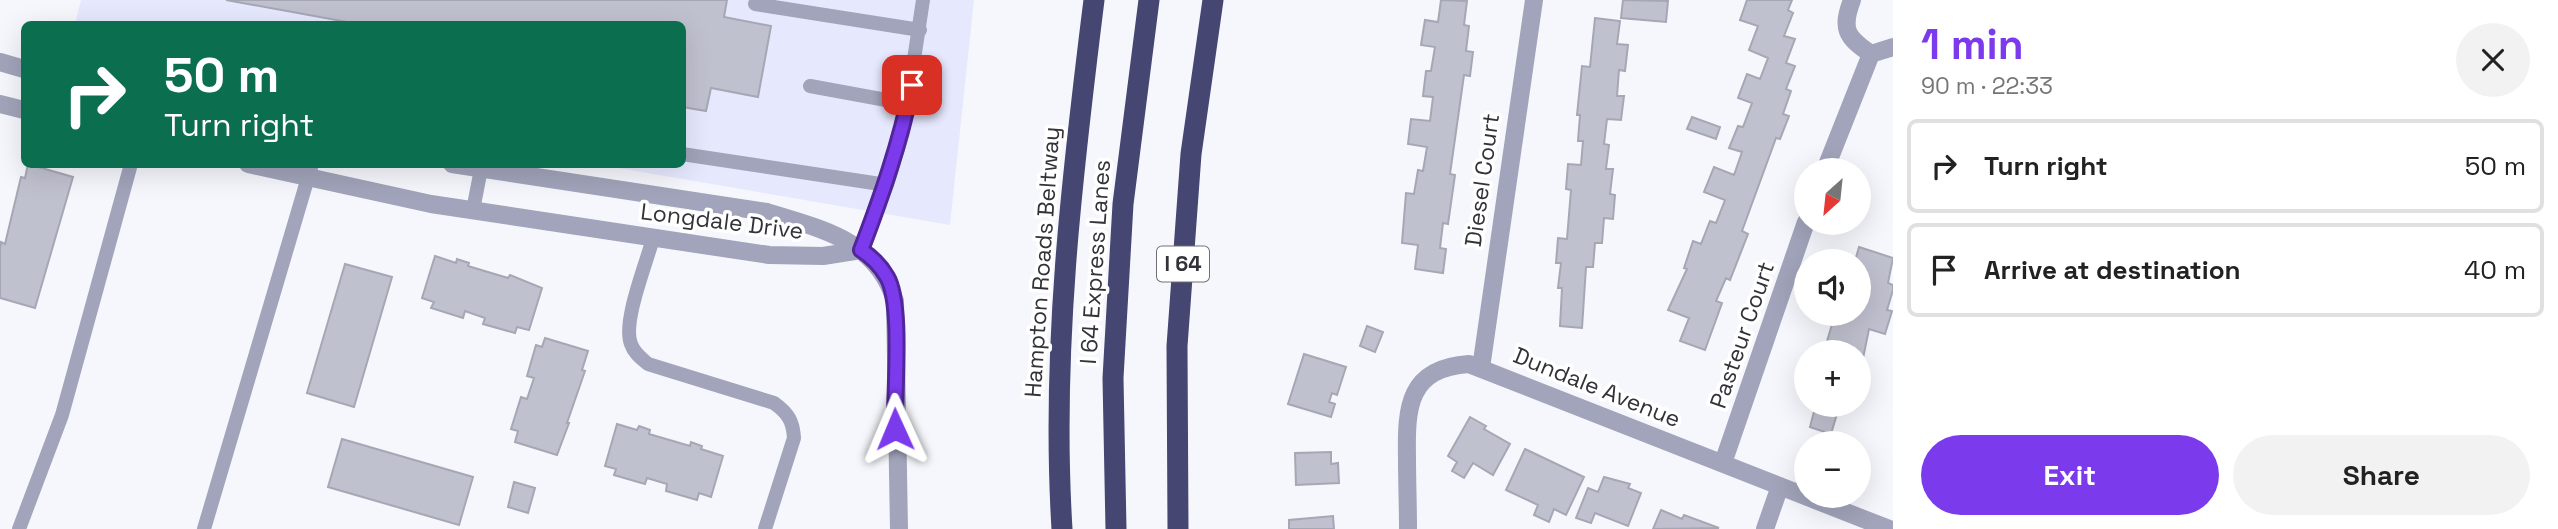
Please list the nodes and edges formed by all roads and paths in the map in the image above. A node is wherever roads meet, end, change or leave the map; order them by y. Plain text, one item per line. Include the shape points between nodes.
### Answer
1 (923, 0) edge
2 (1094, 0) edge
3 (1149, 0) edge
4 (1213, 0) edge
5 (1534, 0) edge
6 (1852, 0) edge
7 (755, 4) dead end
8 (920, 30) junction
9 (1893, 47) edge
10 (1871, 54) junction
11 (0, 62) edge
12 (21, 68) edge
13 (810, 86) dead end
14 (0, 104) edge
15 (908, 104) junction
16 (21, 109) edge
17 (686, 155) edge
18 (1830, 158) edge
19 (130, 168) edge
20 (280, 168) edge
21 (480, 168) edge
22 (486, 168) edge
23 (311, 172) edge
24 (887, 185) junction
25 (472, 210) junction
26 (1802, 235) edge
27 (653, 238) junction
28 (861, 250) junction
29 (1481, 368) junction
30 (1723, 463) junction
31 (1780, 486) junction
32 (1408, 526) edge
33 (19, 529) edge
34 (204, 529) edge
35 (765, 529) edge
36 (899, 529) edge
37 (1062, 529) edge
38 (1116, 529) edge
39 (1178, 529) edge
40 (1765, 529) edge
41 (1889, 529) edge

1 - 8 lane
2 - 37 highway, Hampton Roads Beltway via 1065,277 1057,410
3 - 38 highway, I 64 Express Lanes via 1122,217 1113,378
4 - 39 highway, I 64 via 1191,154 1177,346
5 - 29 street, Diesel Court
6 - 10 street via 1845,18 1847,32
7 - 8 lane
8 - 15 lane
9 - 10 street
10 - 18 street
11 - 12 street
13 - 15 lane
14 - 16 street
15 - 24 lane
17 - 24 lane
19 - 33 lane via 62,415
20 - 23 street, Longdale Drive
21 - 25 lane
22 - 28 street, Longdale Drive via 766,212 811,226
23 - 25 street, Longdale Drive
23 - 34 lane
24 - 28 lane
25 - 27 street, Longdale Drive
26 - 30 street, Pasteur Court
27 - 28 street, Longdale Drive via 792,257
27 - 35 lane via 629,323 630,343 638,357 774,403 786,411 793,424 794,438
28 - 36 street via 888,278 895,301
29 - 30 street, Dundale Avenue
29 - 32 street, Dundale Avenue via 1450,365 1432,373 1409,402
30 - 31 street, Dundale Avenue
31 - 40 street
31 - 41 street, Dundale Avenue

